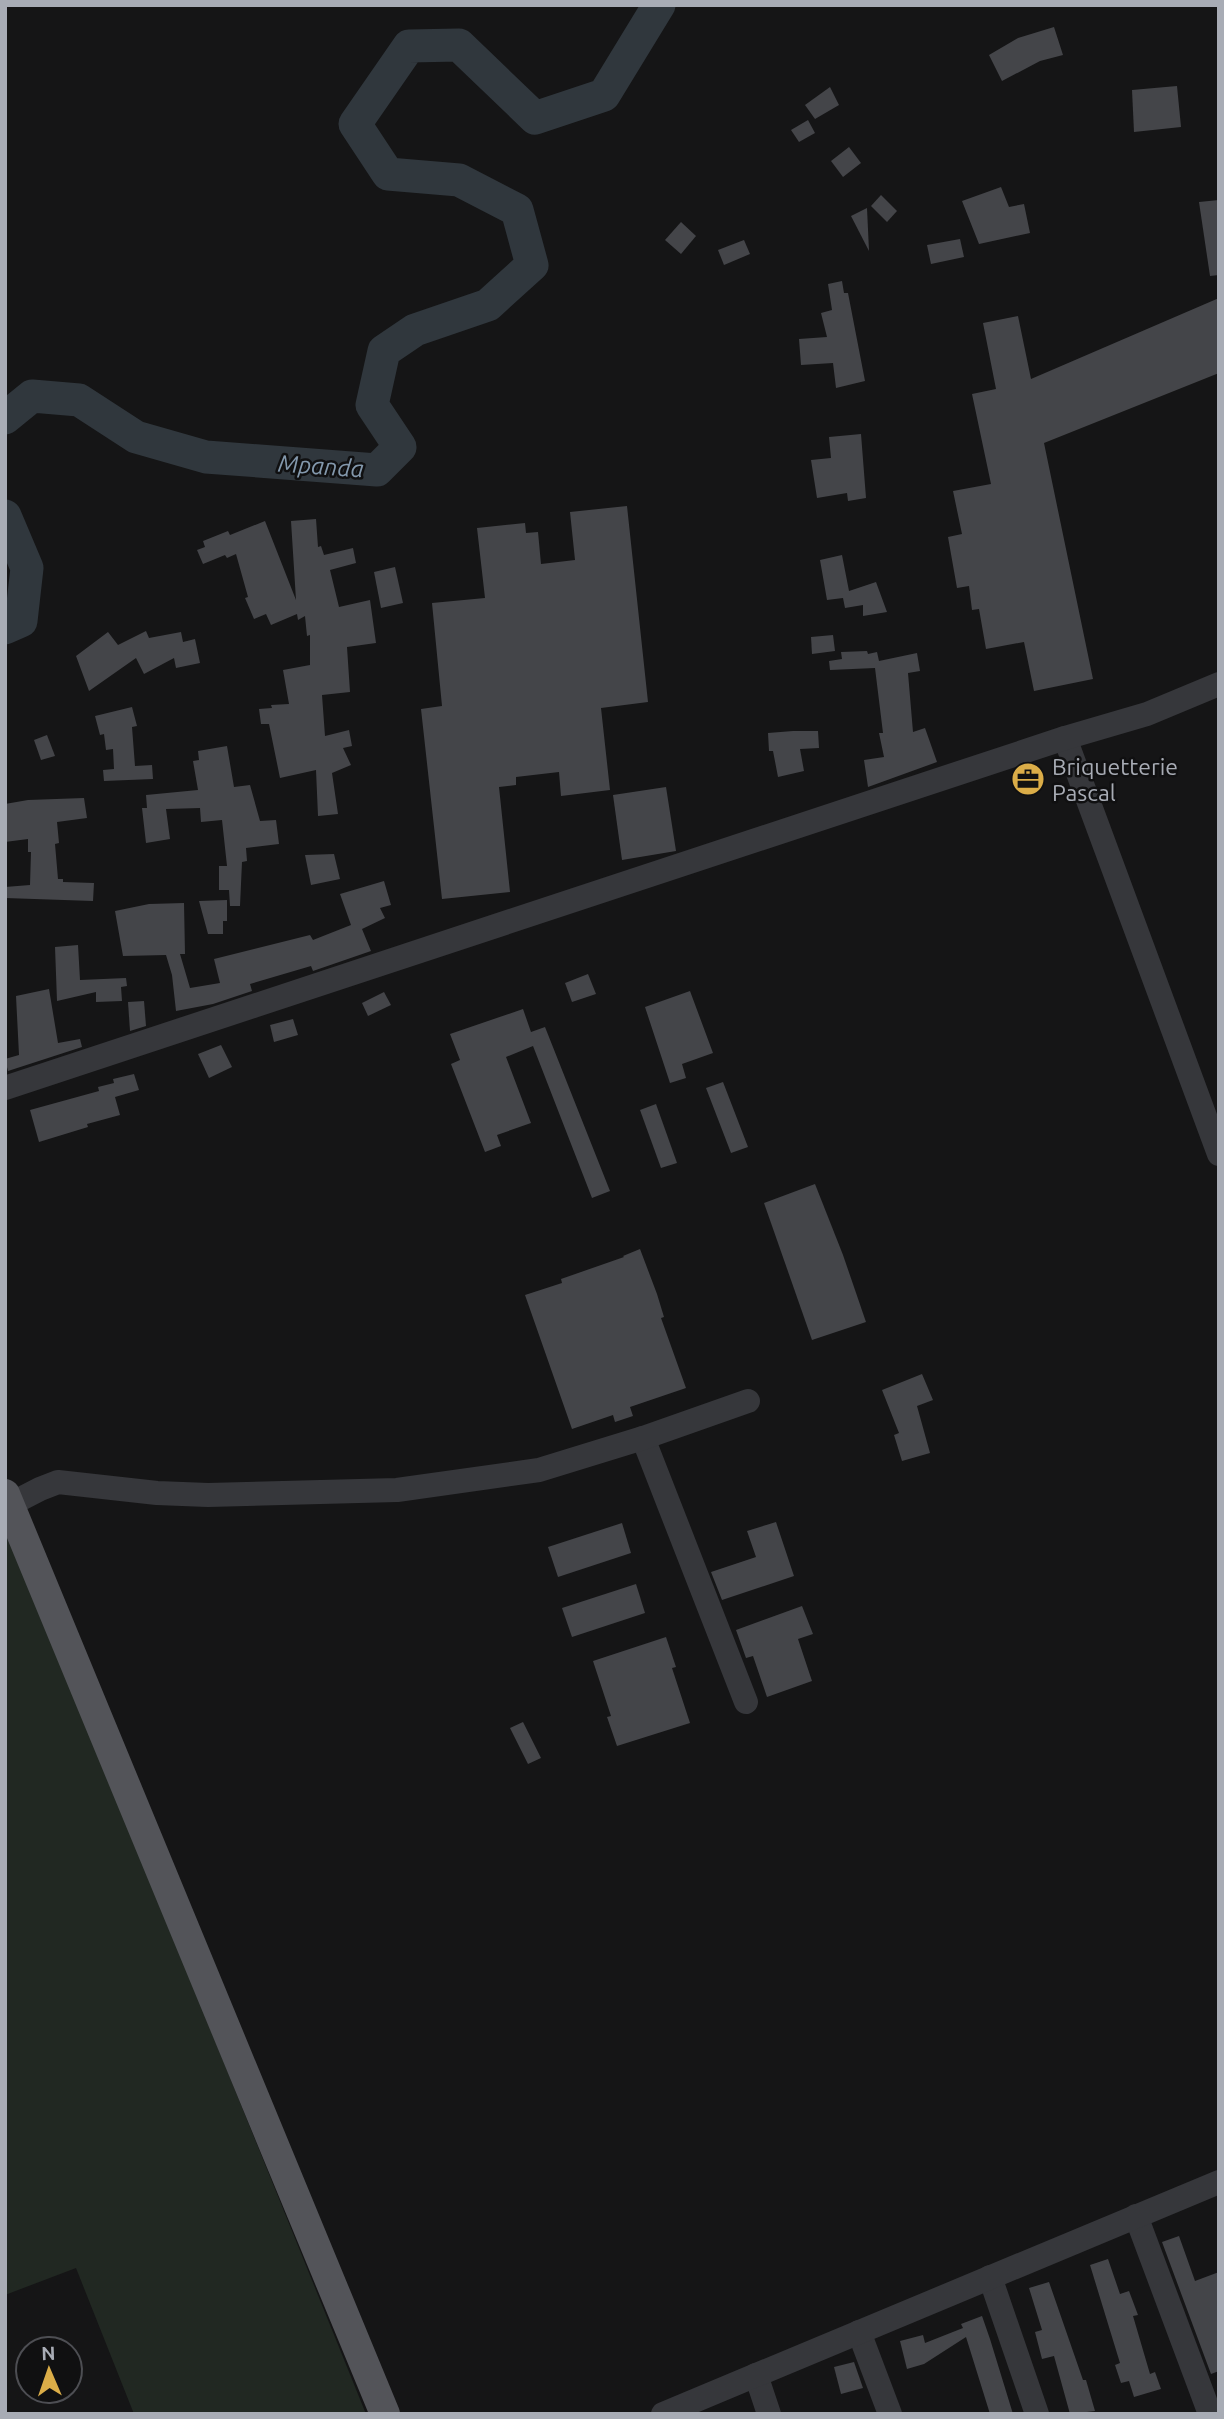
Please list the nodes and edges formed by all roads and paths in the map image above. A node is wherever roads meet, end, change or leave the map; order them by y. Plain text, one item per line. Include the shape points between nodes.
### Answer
1 (1219, 684) edge
2 (1065, 738) junction
3 (5, 1088) edge
4 (1219, 1154) edge
5 (748, 1401) dead end
6 (643, 1438) junction
7 (7, 1499) edge
8 (746, 1702) dead end
9 (1219, 2182) edge
10 (1136, 2216) junction
11 (990, 2277) junction
12 (859, 2332) junction
13 (756, 2375) junction
14 (385, 2414) edge
15 (663, 2414) edge
16 (769, 2414) edge
17 (890, 2414) edge
18 (1037, 2414) edge
19 (1210, 2414) edge

1 - 2 street via 1147,713
2 - 3 street
2 - 4 street
5 - 6 street
6 - 7 street via 540,1470 397,1490 208,1495 58,1482
6 - 8 street
7 - 14 main road
9 - 10 street
10 - 11 street
10 - 19 street
11 - 12 street
11 - 18 street
12 - 13 street
12 - 17 street
13 - 15 street
13 - 16 street

